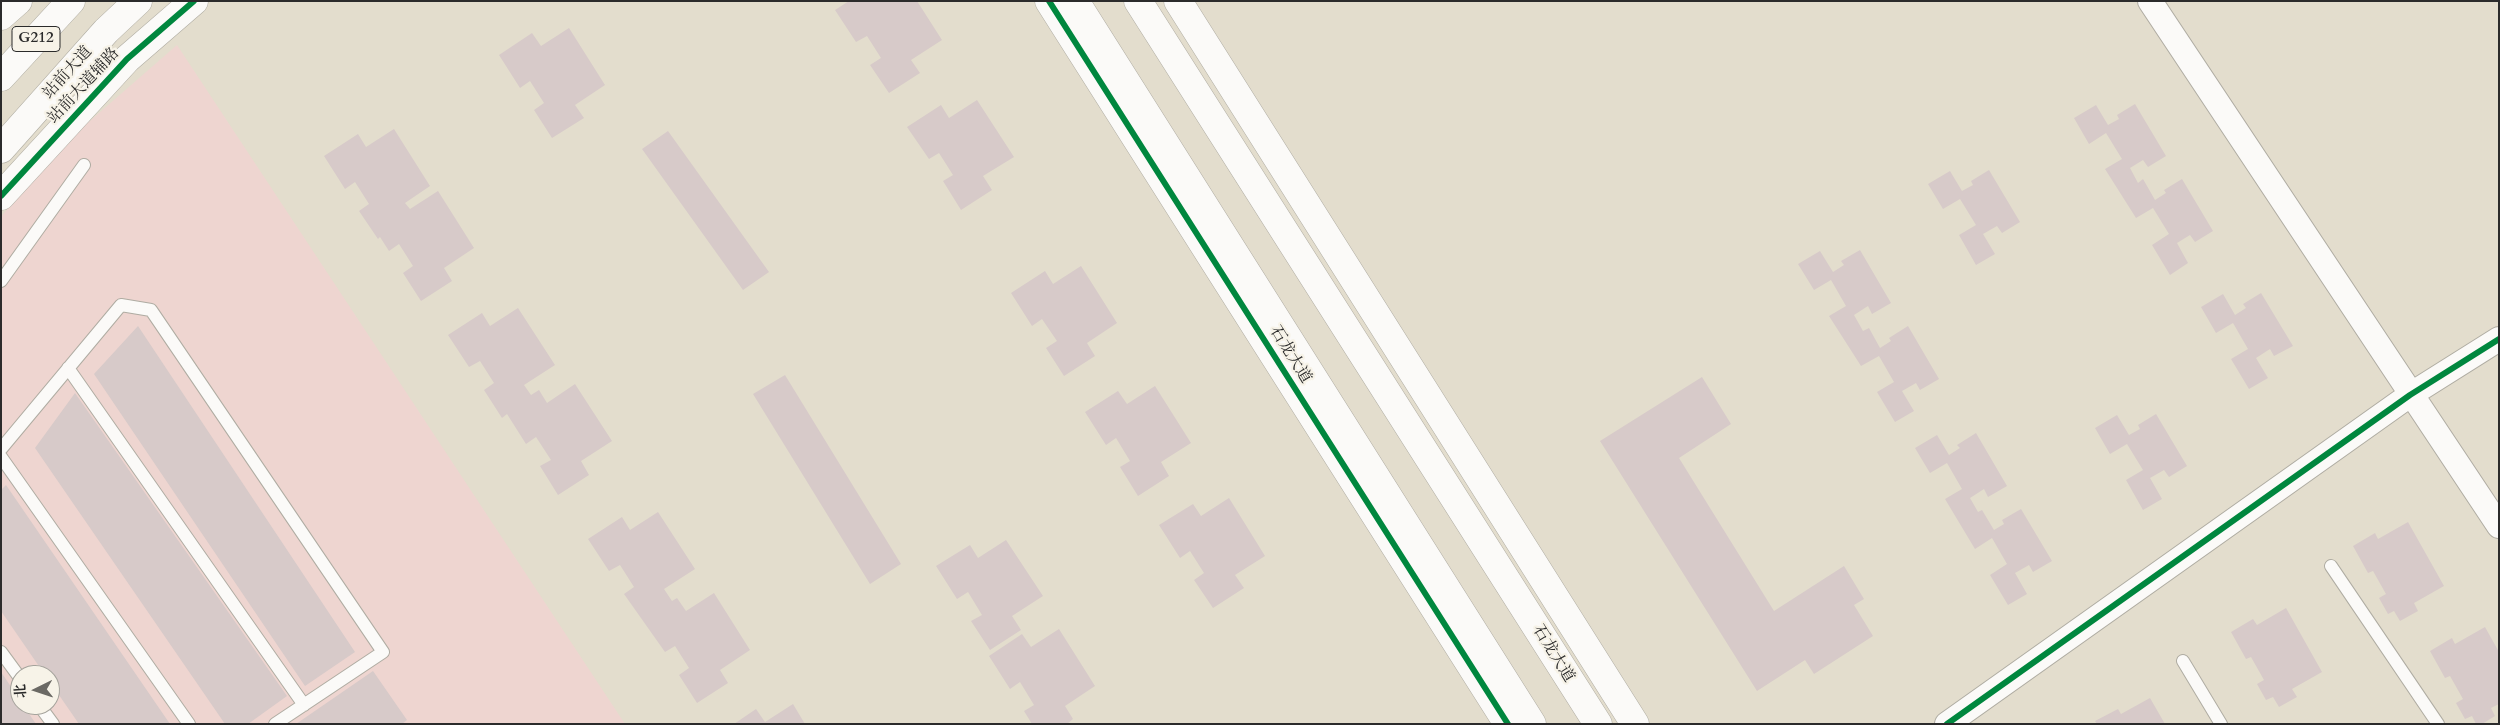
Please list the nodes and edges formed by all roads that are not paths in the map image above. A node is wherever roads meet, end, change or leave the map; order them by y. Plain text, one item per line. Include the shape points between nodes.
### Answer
1 (18, 1) edge
2 (71, 1) edge
3 (138, 1) edge
4 (194, 1) edge
5 (1049, 1) edge
6 (1075, 1) edge
7 (1138, 1) edge
8 (1178, 1) edge
9 (2150, 1) edge
10 (1, 16) edge
11 (1, 77) edge
12 (1, 149) edge
13 (84, 165) dead end
14 (1, 196) edge
15 (1, 281) edge
16 (2499, 339) edge
17 (68, 368) junction
18 (2410, 395) junction
19 (1, 449) edge
20 (1, 457) edge
21 (2499, 526) edge
22 (2332, 566) dead end
23 (1, 652) edge
24 (2183, 661) dead end
25 (10, 665) edge
26 (304, 705) junction
27 (189, 724) edge
28 (275, 724) edge
29 (1508, 724) edge
30 (1532, 724) edge
31 (1598, 724) edge
32 (1635, 724) edge
33 (1946, 724) edge
34 (2221, 724) edge
35 (2438, 724) edge

1 - 10 main road
2 - 11 main road, G212
3 - 12 main road, 站前大道 / G212 via 106,31
4 - 14 main road, 站前大道辅路 via 127,59
5 - 29 main road, 石龙大道
6 - 30 main road, 石龙大道
7 - 31 main road, 石龙大道
8 - 32 main road, 石龙大道
9 - 18 street
13 - 15 lane
16 - 18 street
17 - 19 lane
17 - 26 lane
17 - 26 lane via 121,305 151,310 384,652
18 - 21 street
18 - 33 street
20 - 27 lane
22 - 35 lane
23 - 25 lane
24 - 34 lane
26 - 28 lane

